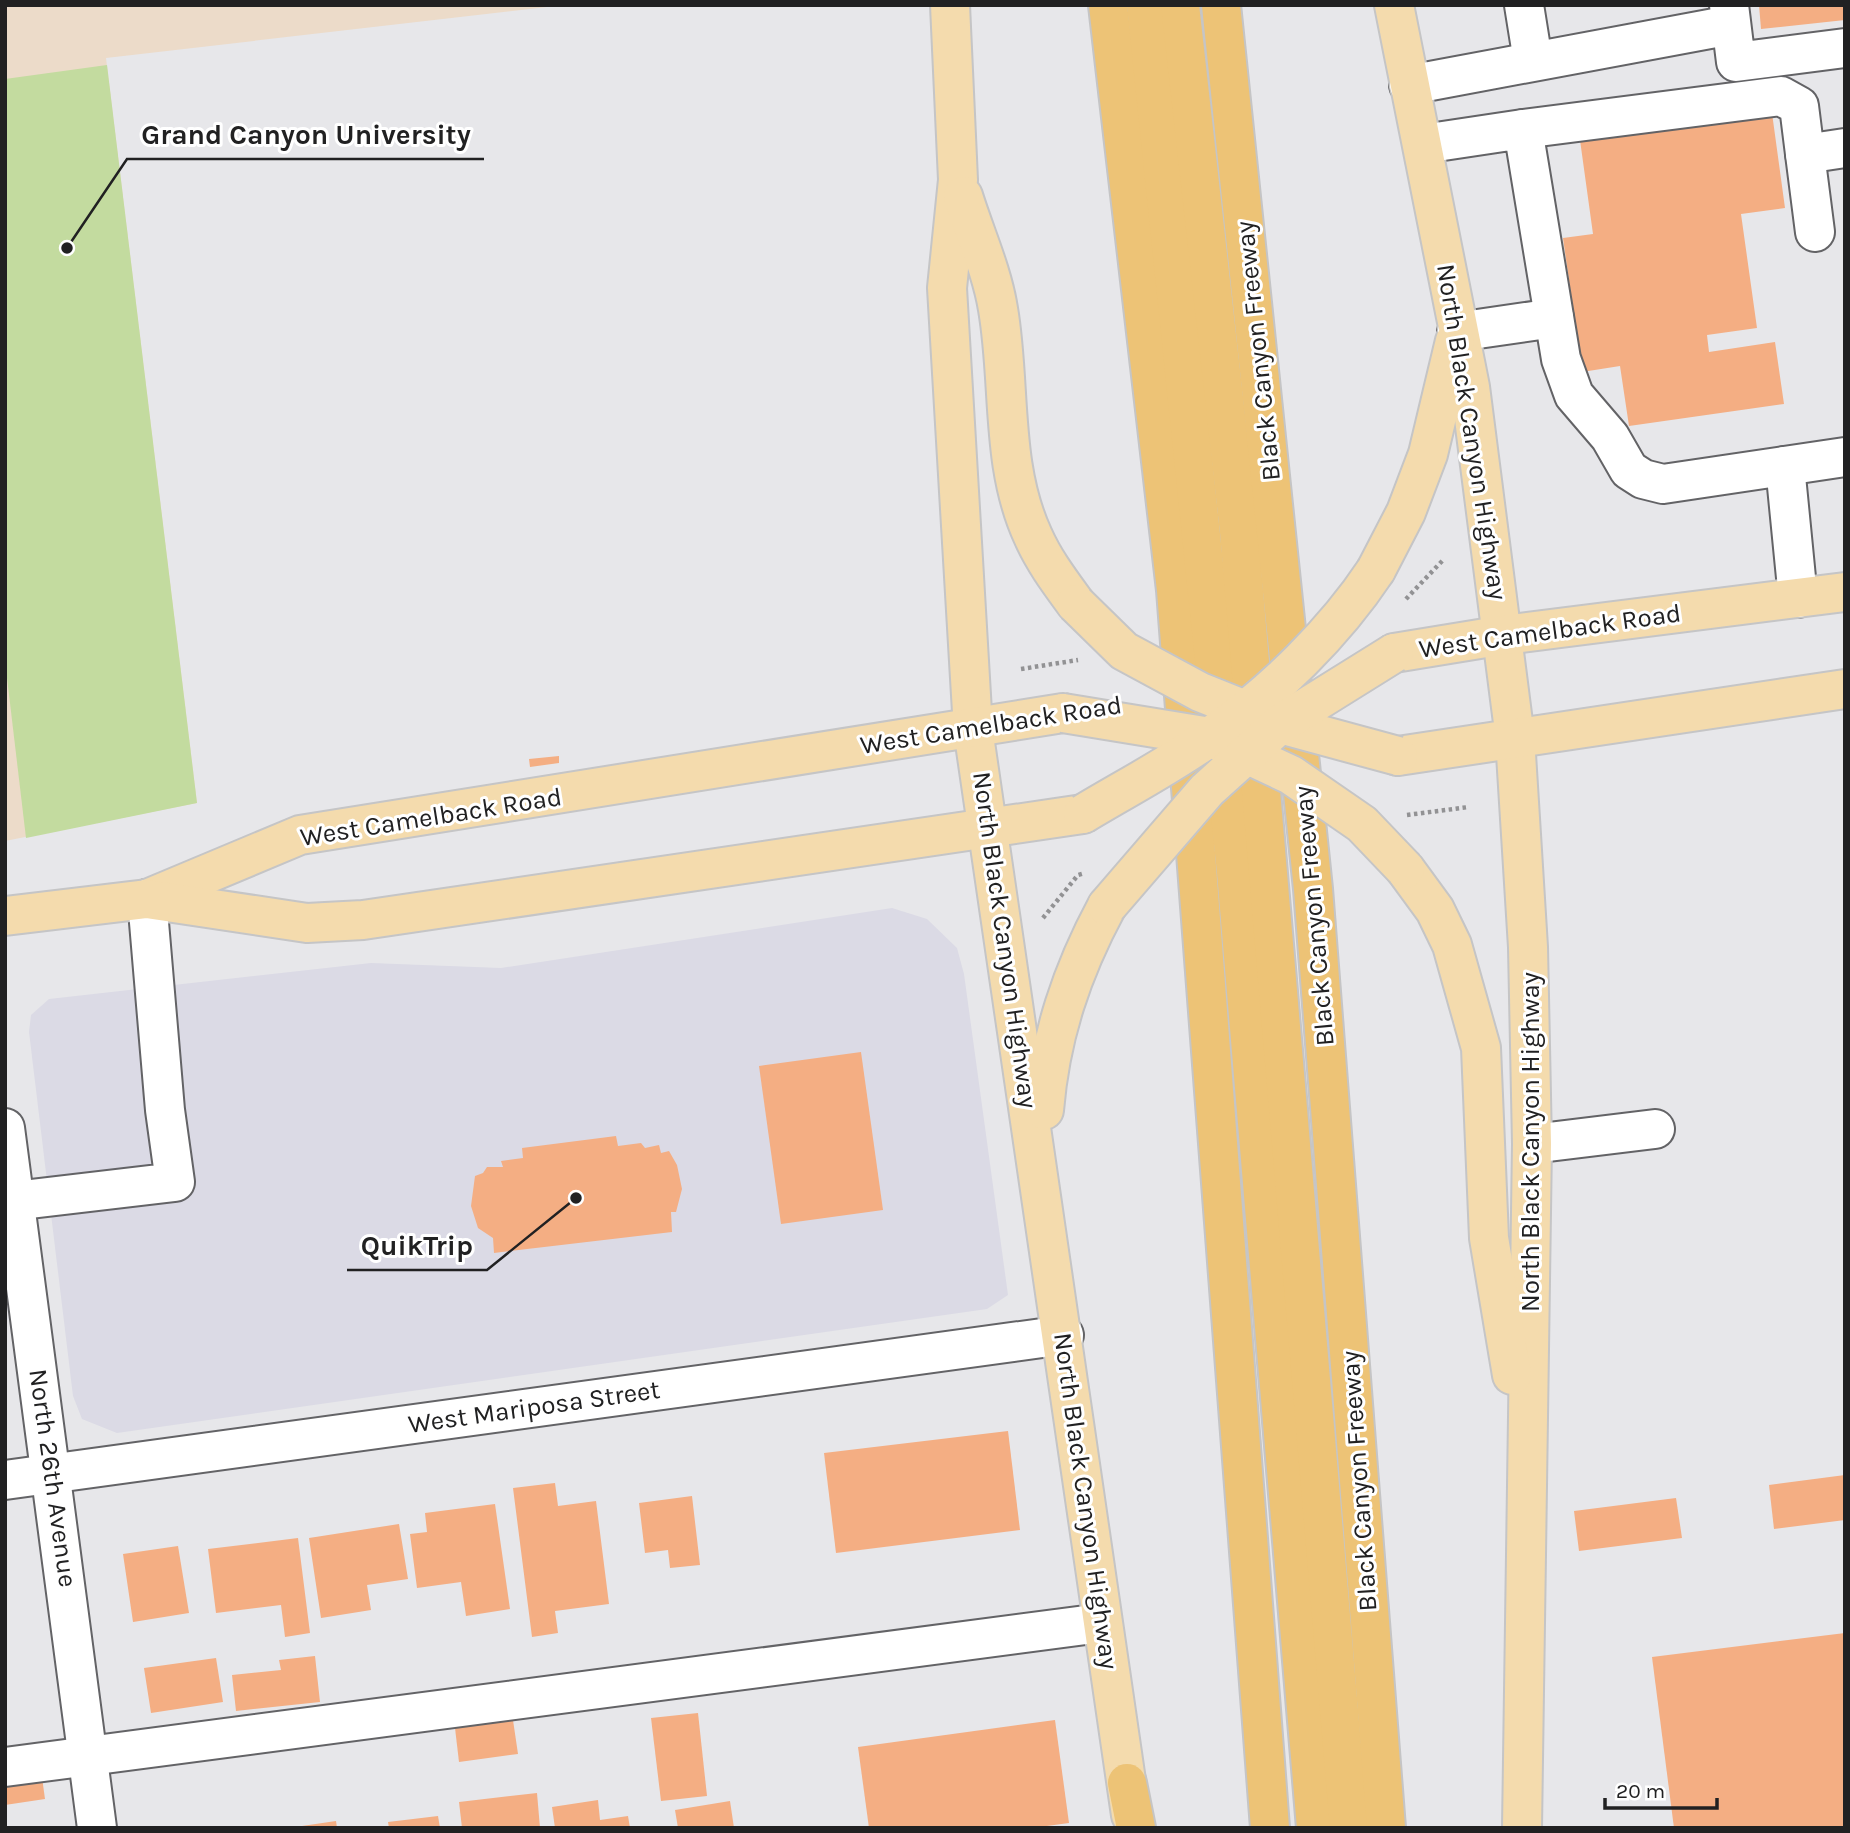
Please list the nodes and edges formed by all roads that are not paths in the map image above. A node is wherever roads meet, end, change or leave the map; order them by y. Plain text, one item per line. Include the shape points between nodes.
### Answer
1 (950, 5) edge
2 (1108, 5) edge
3 (1146, 5) edge
4 (1180, 5) edge
5 (1221, 5) edge
6 (1394, 5) edge
7 (1524, 5) edge
8 (1730, 15) edge
9 (1845, 48) edge
10 (1533, 61) junction
11 (1409, 85) junction
12 (1523, 129) junction
13 (1423, 144) junction
14 (1845, 148) edge
15 (1805, 154) junction
16 (958, 180) junction
17 (1815, 232) dead end
18 (1554, 318) junction
19 (1457, 332) junction
20 (1845, 457) edge
21 (1785, 466) junction
22 (1845, 592) edge
23 (1798, 598) junction
24 (1504, 635) junction
25 (1394, 653) junction
26 (1278, 679) junction
27 (1845, 689) edge
28 (1200, 692) junction
29 (1246, 710) junction
30 (1063, 713) junction
31 (1280, 724) junction
32 (973, 729) junction
33 (1210, 737) junction
34 (1515, 738) junction
35 (1247, 754) junction
36 (1398, 756) junction
37 (1291, 775) junction
38 (1207, 790) junction
39 (1083, 814) junction
40 (988, 827) junction
41 (147, 899) junction
42 (5, 916) edge
43 (5, 1128) edge
44 (1655, 1129) dead end
45 (1532, 1144) junction
46 (1039, 1169) junction
47 (10, 1201) edge
48 (1064, 1335) junction
49 (53, 1474) junction
50 (1527, 1474) junction
51 (5, 1480) edge
52 (1101, 1623) junction
53 (89, 1755) junction
54 (5, 1767) edge
55 (1127, 1783) joint
56 (97, 1828) edge
57 (1135, 1828) edge
58 (1270, 1828) edge
59 (1315, 1828) edge
60 (1349, 1828) edge
61 (1386, 1828) edge
62 (1522, 1828) edge

1 - 16 main road, North Black Canyon Highway
2 - 58 highway via 1176,590
3 - 59 highway via 1236,872
4 - 60 highway via 1239,532
5 - 61 highway, Black Canyon Freeway via 1313,889
6 - 11 main road, North Black Canyon Highway
7 - 10 street
8 - 9 street via 1736,61
8 - 10 street
10 - 11 street
11 - 13 main road, North Black Canyon Highway
12 - 13 street
12 - 15 street via 1781,96 1799,106
12 - 18 street
13 - 19 main road, North Black Canyon Highway
14 - 15 street
15 - 17 street
16 - 28 main road, bridge via 998,307 1017,487 1032,534 1076,604 1124,651
16 - 32 main road, North Black Canyon Highway via 947,288
18 - 19 street
18 - 21 street via 1561,359 1574,395 1610,437 1629,470 1643,480 1663,484
19 - 24 main road, North Black Canyon Highway via 1470,387
19 - 26 main road, bridge via 1427,454 1406,512 1348,612
20 - 21 street
21 - 23 street
22 - 23 main road, West Camelback Road
23 - 24 main road, West Camelback Road
24 - 25 main road, West Camelback Road
24 - 34 main road, North Black Canyon Highway
25 - 26 main road, West Camelback Road, bridge
25 - 31 main road, bridge
26 - 28 main road, West Camelback Road
26 - 29 main road, bridge
27 - 34 main road, West Camelback Road
28 - 29 main road, bridge
28 - 30 main road, West Camelback Road, bridge
29 - 31 main road, bridge
29 - 33 main road, bridge
30 - 32 main road, West Camelback Road
30 - 33 main road, bridge
31 - 35 main road, bridge
31 - 36 main road, bridge
32 - 40 main road, North Black Canyon Highway
32 - 41 main road, West Camelback Road via 300,835
33 - 35 main road, bridge
33 - 39 main road, bridge
34 - 36 main road, West Camelback Road
34 - 45 main road, North Black Canyon Highway via 1528,947
35 - 37 main road, bridge
35 - 38 main road, bridge
36 - 37 main road, West Camelback Road, bridge
37 - 38 main road, West Camelback Road, bridge
37 - 50 main road, bridge via 1362,824 1405,869 1452,945 1481,1048 1489,1238
38 - 39 main road, West Camelback Road, bridge
38 - 46 main road, bridge via 1107,906 1085,947 1051,1051
39 - 40 main road, West Camelback Road
40 - 41 main road, West Camelback Road via 363,920 307,923
40 - 46 main road, North Black Canyon Highway
41 - 42 main road, West Camelback Road
41 - 47 street via 175,1182
43 - 47 street, North 26th Avenue
44 - 45 street
45 - 50 main road, North Black Canyon Highway
46 - 48 main road, North Black Canyon Highway
47 - 49 street, North 26th Avenue
48 - 49 street, West Mariposa Street
48 - 52 main road, North Black Canyon Highway
49 - 51 street, West Mariposa Street
49 - 53 street, North 26th Avenue
50 - 62 main road, North Black Canyon Highway
52 - 53 street
52 - 55 main road, North Black Canyon Highway
53 - 54 street
53 - 56 street, North 26th Avenue
55 - 57 highway

